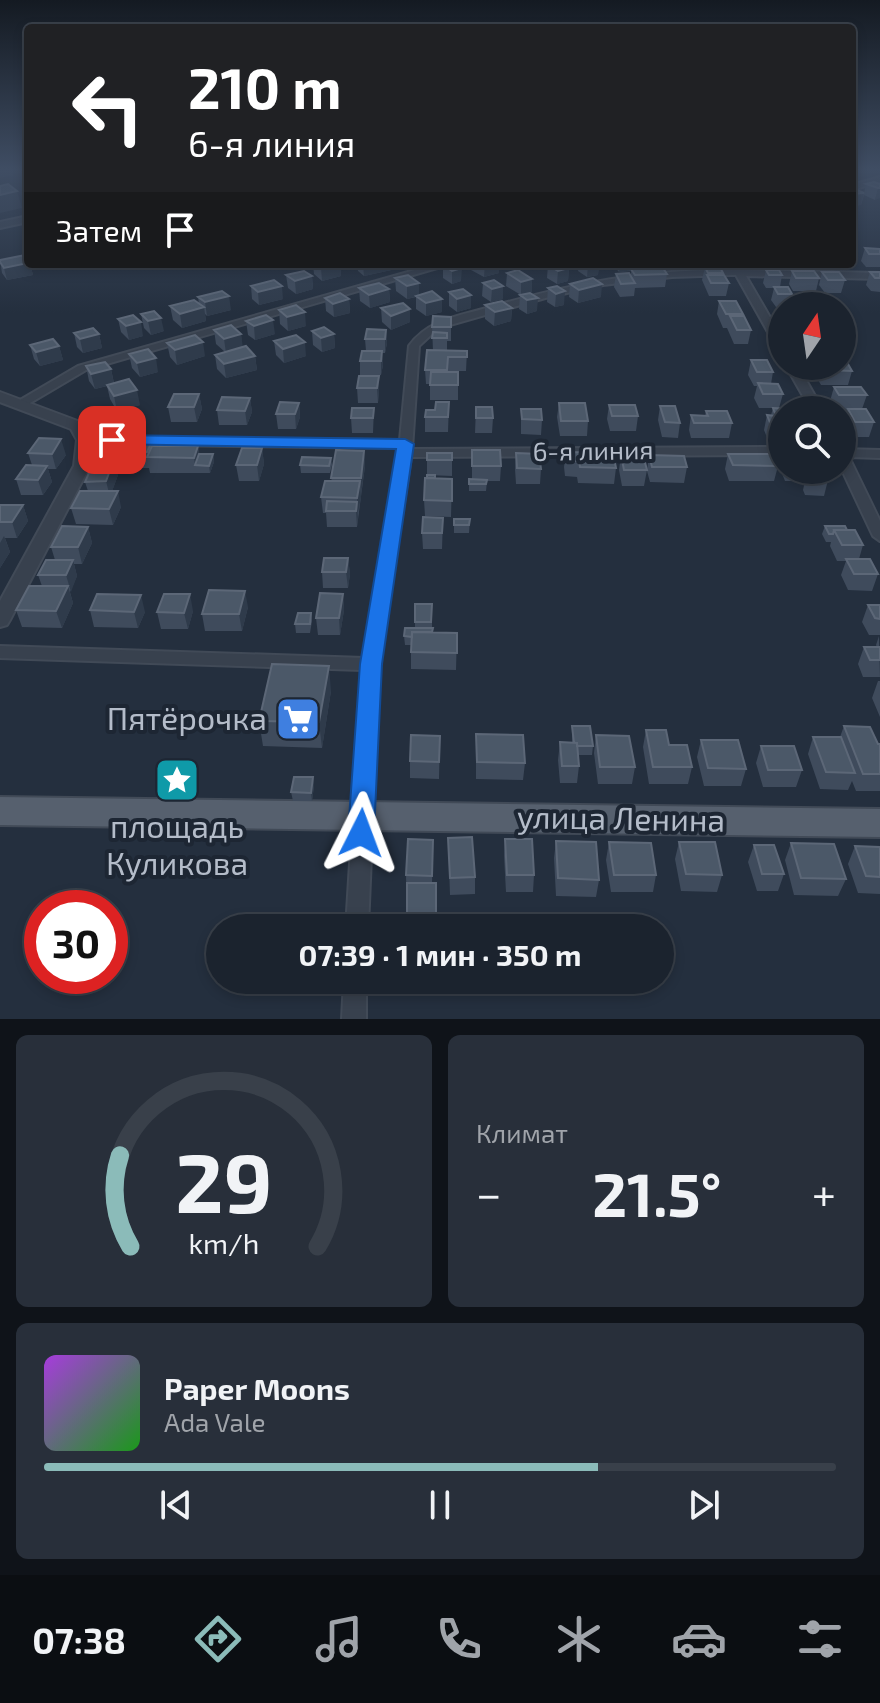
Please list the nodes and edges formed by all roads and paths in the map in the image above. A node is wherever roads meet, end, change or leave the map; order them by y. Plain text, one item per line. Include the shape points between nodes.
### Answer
1 (24, 220) edge
2 (0, 225) edge
3 (432, 268) edge
4 (738, 268) edge
5 (880, 276) edge
6 (768, 323) edge
7 (0, 397) edge
8 (21, 403) junction
9 (85, 440) junction
10 (405, 449) junction
11 (768, 451) edge
12 (880, 454) edge
13 (856, 455) edge
14 (856, 484) edge
15 (880, 536) edge
16 (0, 620) edge
17 (0, 652) edge
18 (371, 664) junction
19 (1, 810) edge
20 (361, 815) junction
21 (880, 823) edge
22 (357, 914) edge
23 (355, 994) edge
24 (354, 1019) edge

1 - 2 street
3 - 8 street via 82,368
4 - 5 street
4 - 6 street
4 - 10 street via 593,283 425,331 414,346
7 - 8 street
8 - 9 street via 77,426
9 - 10 street, 6-я линия
9 - 16 street via 82,466
10 - 11 street, 6-я линия
10 - 18 street
12 - 13 street
14 - 15 street
17 - 18 street
18 - 20 street
19 - 20 main road
20 - 21 main road, улица Ленина
20 - 22 street
23 - 24 street

